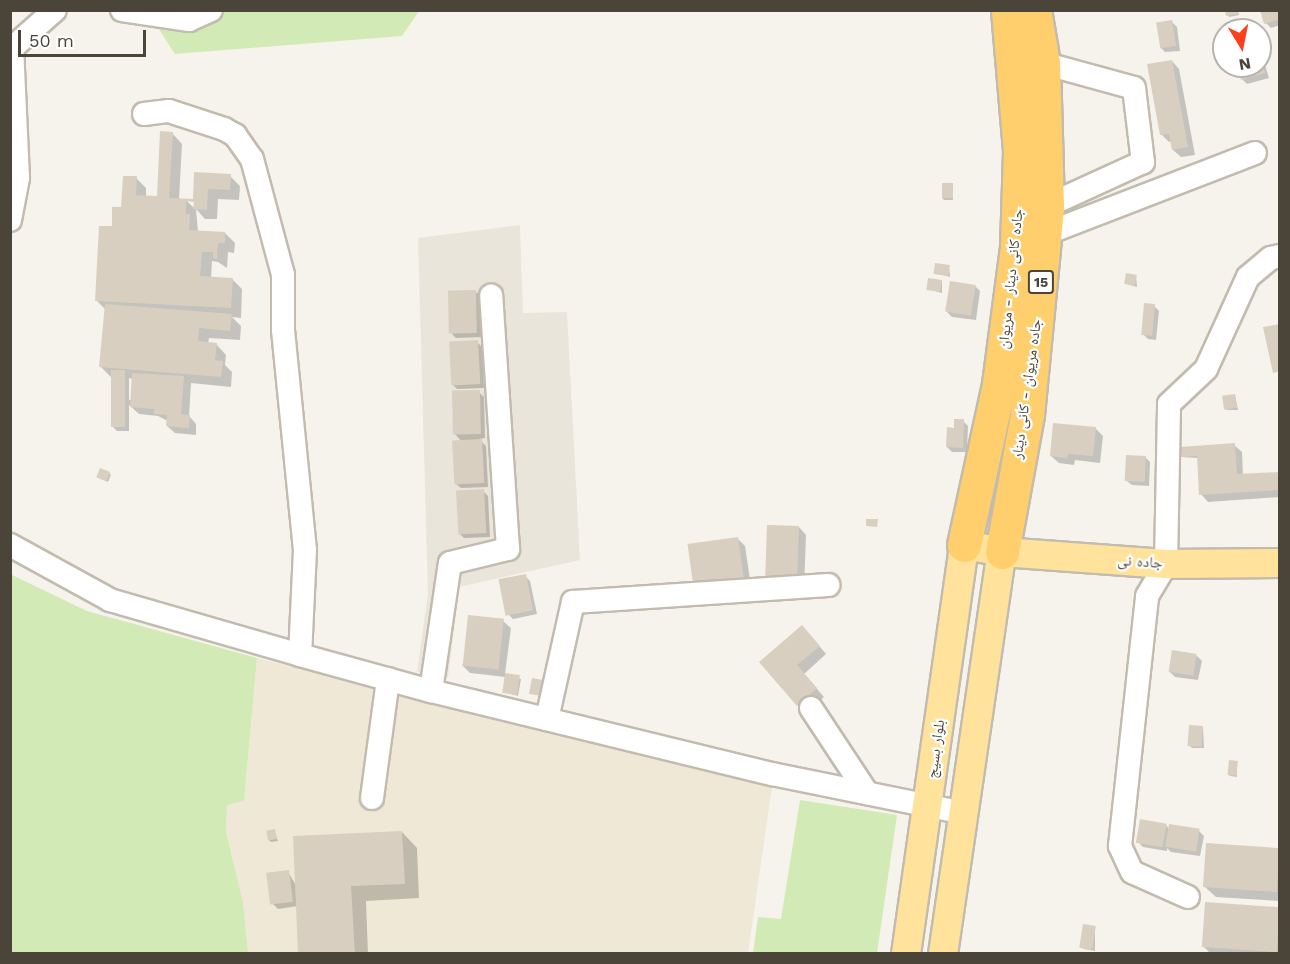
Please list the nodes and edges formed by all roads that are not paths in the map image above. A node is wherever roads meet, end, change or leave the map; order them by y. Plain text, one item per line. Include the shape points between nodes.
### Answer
1 (55, 10) edge
2 (122, 10) edge
3 (211, 10) edge
4 (1008, 10) edge
5 (1034, 10) edge
6 (1043, 63) junction
7 (144, 114) dead end
8 (1255, 153) dead end
9 (10, 220) edge
10 (1046, 220) junction
11 (1280, 256) edge
12 (491, 296) dead end
13 (10, 545) edge
14 (964, 545) junction
15 (1002, 552) junction
16 (1280, 563) edge
17 (1166, 564) junction
18 (828, 585) dead end
19 (300, 655) junction
20 (388, 679) junction
21 (431, 691) junction
22 (811, 708) dead end
23 (547, 719) junction
24 (867, 793) junction
25 (372, 798) dead end
26 (928, 806) junction
27 (964, 813) junction
28 (1188, 897) dead end
29 (906, 954) edge
30 (943, 954) edge

1 - 9 street via 12,48 18,178
2 - 3 street via 189,20
4 - 14 highway, جاده کانی دینار - مریوان / 15 via 1020,150 1017,247 999,384
5 - 6 highway, جاده مریوان - کانی دینار / 15
6 - 10 highway, جاده مریوان - کانی دینار / 15
6 - 10 street via 1134,88 1143,162
7 - 19 street via 169,111 235,135 255,169 283,275 283,330 304,550
8 - 10 street
10 - 15 highway, جاده مریوان - کانی دینار / 15 via 1027,415
11 - 17 street via 1248,277 1206,369 1169,404
12 - 21 street via 508,549 450,563
13 - 19 street via 110,600
14 - 15 main road, جاده نی
14 - 26 main road, بلوار بسیج / 15
15 - 17 main road, جاده نی
15 - 27 main road, 15
16 - 17 main road, جاده نی
17 - 28 street via 1147,596 1120,846 1132,872
18 - 23 street via 573,602
19 - 20 street
20 - 21 street
20 - 25 street
21 - 23 street
22 - 24 street
23 - 24 street
24 - 26 street
26 - 27 street
26 - 29 main road, بلوار بسیج / 15
27 - 30 main road, 15

